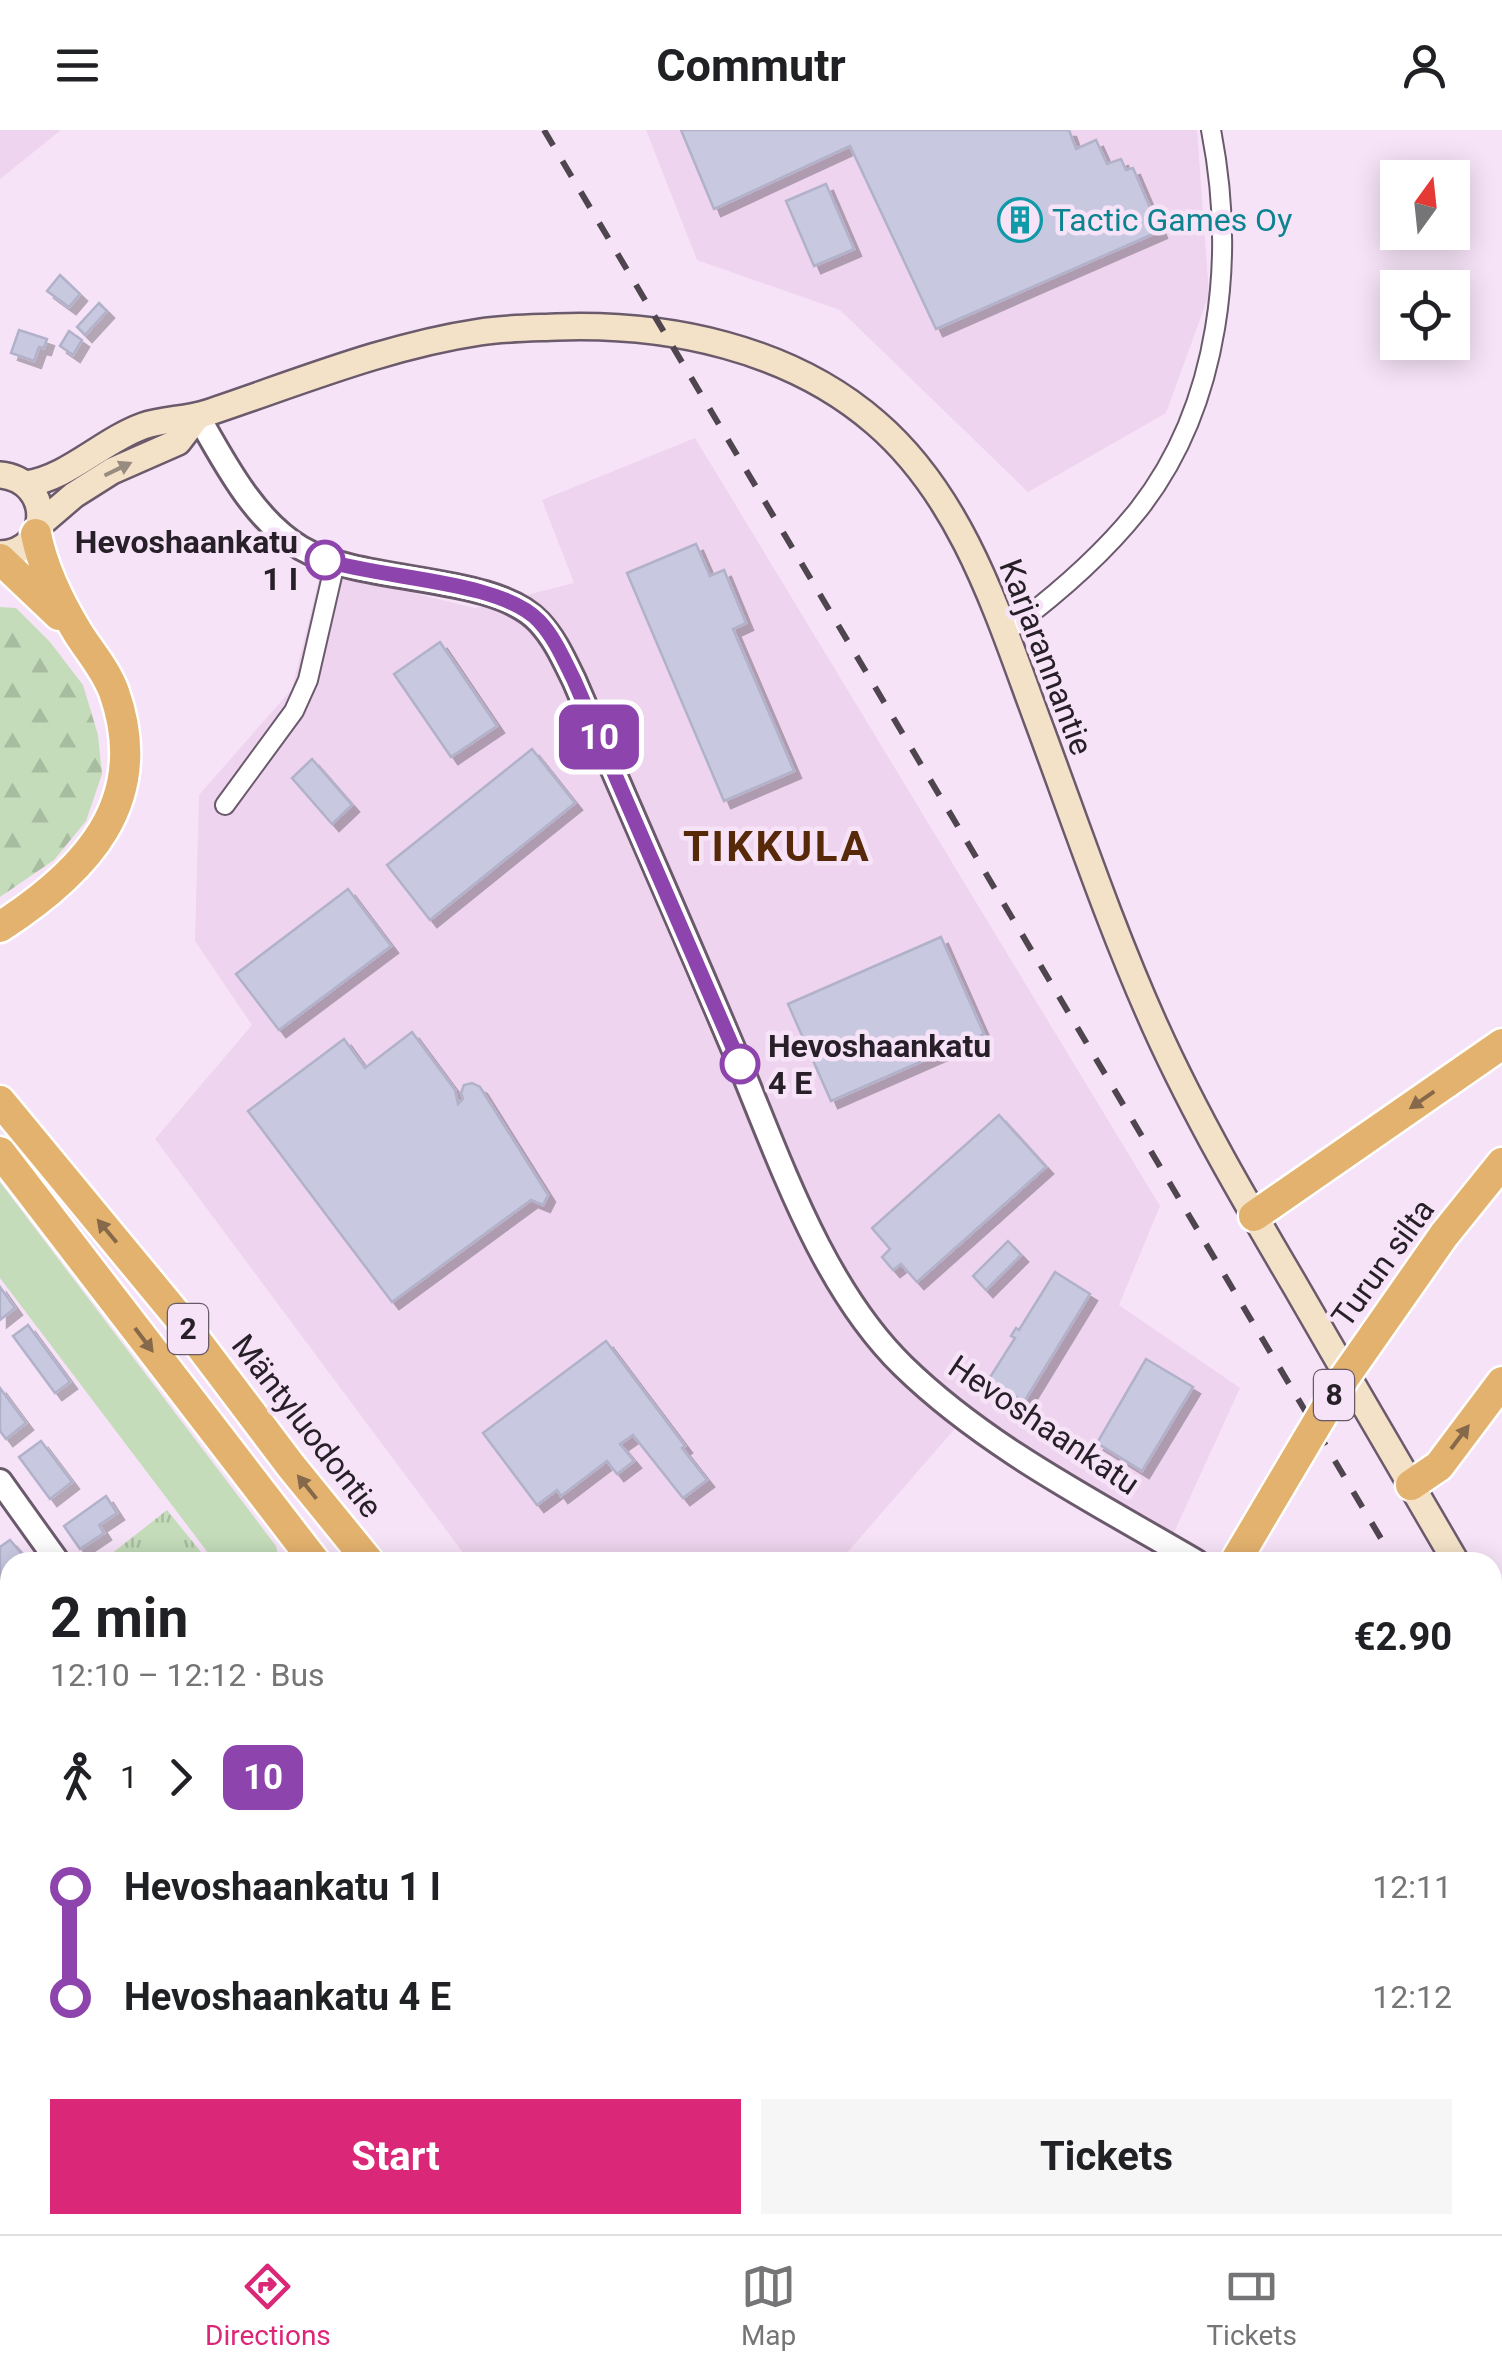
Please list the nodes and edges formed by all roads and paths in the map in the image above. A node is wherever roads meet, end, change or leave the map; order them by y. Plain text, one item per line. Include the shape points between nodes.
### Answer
1 (1212, 130) edge
2 (198, 416) junction
3 (9, 476) edge
4 (38, 529) junction
5 (0, 557) edge
6 (335, 563) junction
7 (78, 632) junction
8 (1005, 633) junction
9 (224, 804) dead end
10 (32, 906) junction
11 (0, 927) edge
12 (0, 946) edge
13 (1502, 1044) edge
14 (0, 1101) edge
15 (0, 1152) edge
16 (1502, 1162) edge
17 (1254, 1216) junction
18 (1502, 1382) edge
19 (0, 1481) edge
20 (1412, 1486) junction
21 (51, 1552) edge
22 (307, 1552) edge
23 (361, 1552) edge
24 (1181, 1552) edge
25 (1241, 1552) edge
26 (1450, 1552) edge

1 - 8 street via 1220,300 1199,394 1140,508 1080,572
2 - 3 main road, Karjarannantie via 116,437 45,481
4 -> 2 main road, Karjarannantie via 112,471 178,442
2 - 6 street, Hevoshaankatu via 276,529
2 - 8 main road, Karjarannantie via 370,357 481,332 612,328 715,343 806,375 878,425 940,496
3 - 4 main road via 40,508
4 - 5 main road, Karjarannantie via 26,546
4 - 7 highway via 47,575
5 - 7 highway
6 - 9 street via 308,680 294,712
6 - 24 street, Hevoshaankatu via 489,594 537,618 574,680 791,1184 846,1294 900,1364 965,1418
7 - 10 highway via 114,691 124,754 120,789 97,843
8 - 17 main road, Karjarannantie via 1153,1022
10 - 11 highway
10 - 12 highway
13 -> 17 highway
23 -> 14 highway, Mäntyluodontie / 2
15 -> 22 highway, 2
16 - 25 highway, Turun silta / 8, bridge via 1344,1378
17 - 20 main road, Karjarannantie
20 -> 18 highway via 1439,1466
19 - 21 street
20 - 26 main road, Karjarannantie

